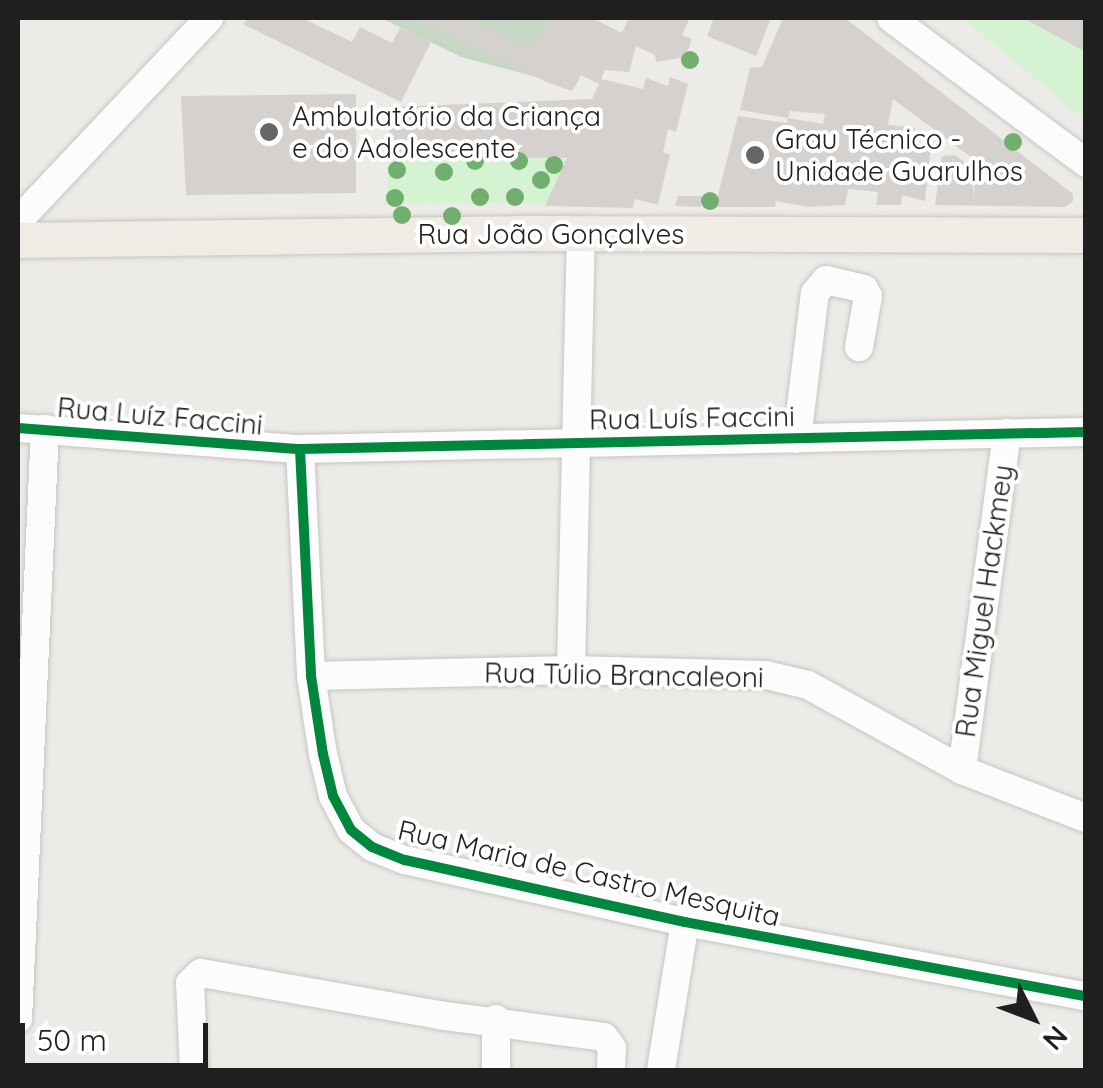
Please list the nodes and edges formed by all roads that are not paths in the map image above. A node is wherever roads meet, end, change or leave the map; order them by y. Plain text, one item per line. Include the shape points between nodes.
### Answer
1 (210, 18) edge
2 (891, 18) edge
3 (1086, 163) edge
4 (18, 221) edge
5 (581, 234) junction
6 (1086, 235) edge
7 (18, 240) edge
8 (859, 347) dead end
9 (31, 428) edge
10 (1086, 432) edge
11 (1007, 433) junction
12 (797, 438) junction
13 (576, 444) junction
14 (300, 449) junction
15 (571, 670) junction
16 (311, 676) junction
17 (962, 770) junction
18 (1086, 818) edge
19 (685, 922) junction
20 (1086, 996) edge
21 (18, 1019) edge
22 (496, 1020) junction
23 (194, 1070) edge
24 (496, 1070) edge
25 (611, 1070) edge
26 (661, 1070) edge

1 - 4 street
2 - 3 street
5 - 6 main road, Rua João Gonçalves
5 - 7 main road, Rua João Gonçalves
5 - 13 street
8 - 12 street via 868,296 864,289 826,280 815,293
9 - 14 street, Rua Luíz Faccini
9 - 21 street
10 - 11 street, Rua Luís Faccini
11 - 12 street, Rua Luís Faccini
11 - 17 street, Rua Miguel Hackmey
12 - 13 street, Rua Luís Faccini
13 - 14 street, Rua Luís Faccini
13 - 15 street
14 - 16 street, Rua Maria de Castro Mesquita
15 - 16 street, Rua Túlio Brancaleoni
15 - 17 street, Rua Túlio Brancaleoni via 766,675 808,685
16 - 19 street, Rua Maria de Castro Mesquita via 333,796 351,830 372,847
17 - 18 street, Rua Túlio Brancaleoni
19 - 20 street, Rua Maria de Castro Mesquita
19 - 26 street
22 - 23 street via 201,973 190,983
22 - 24 street
22 - 25 street via 604,1037 612,1048

